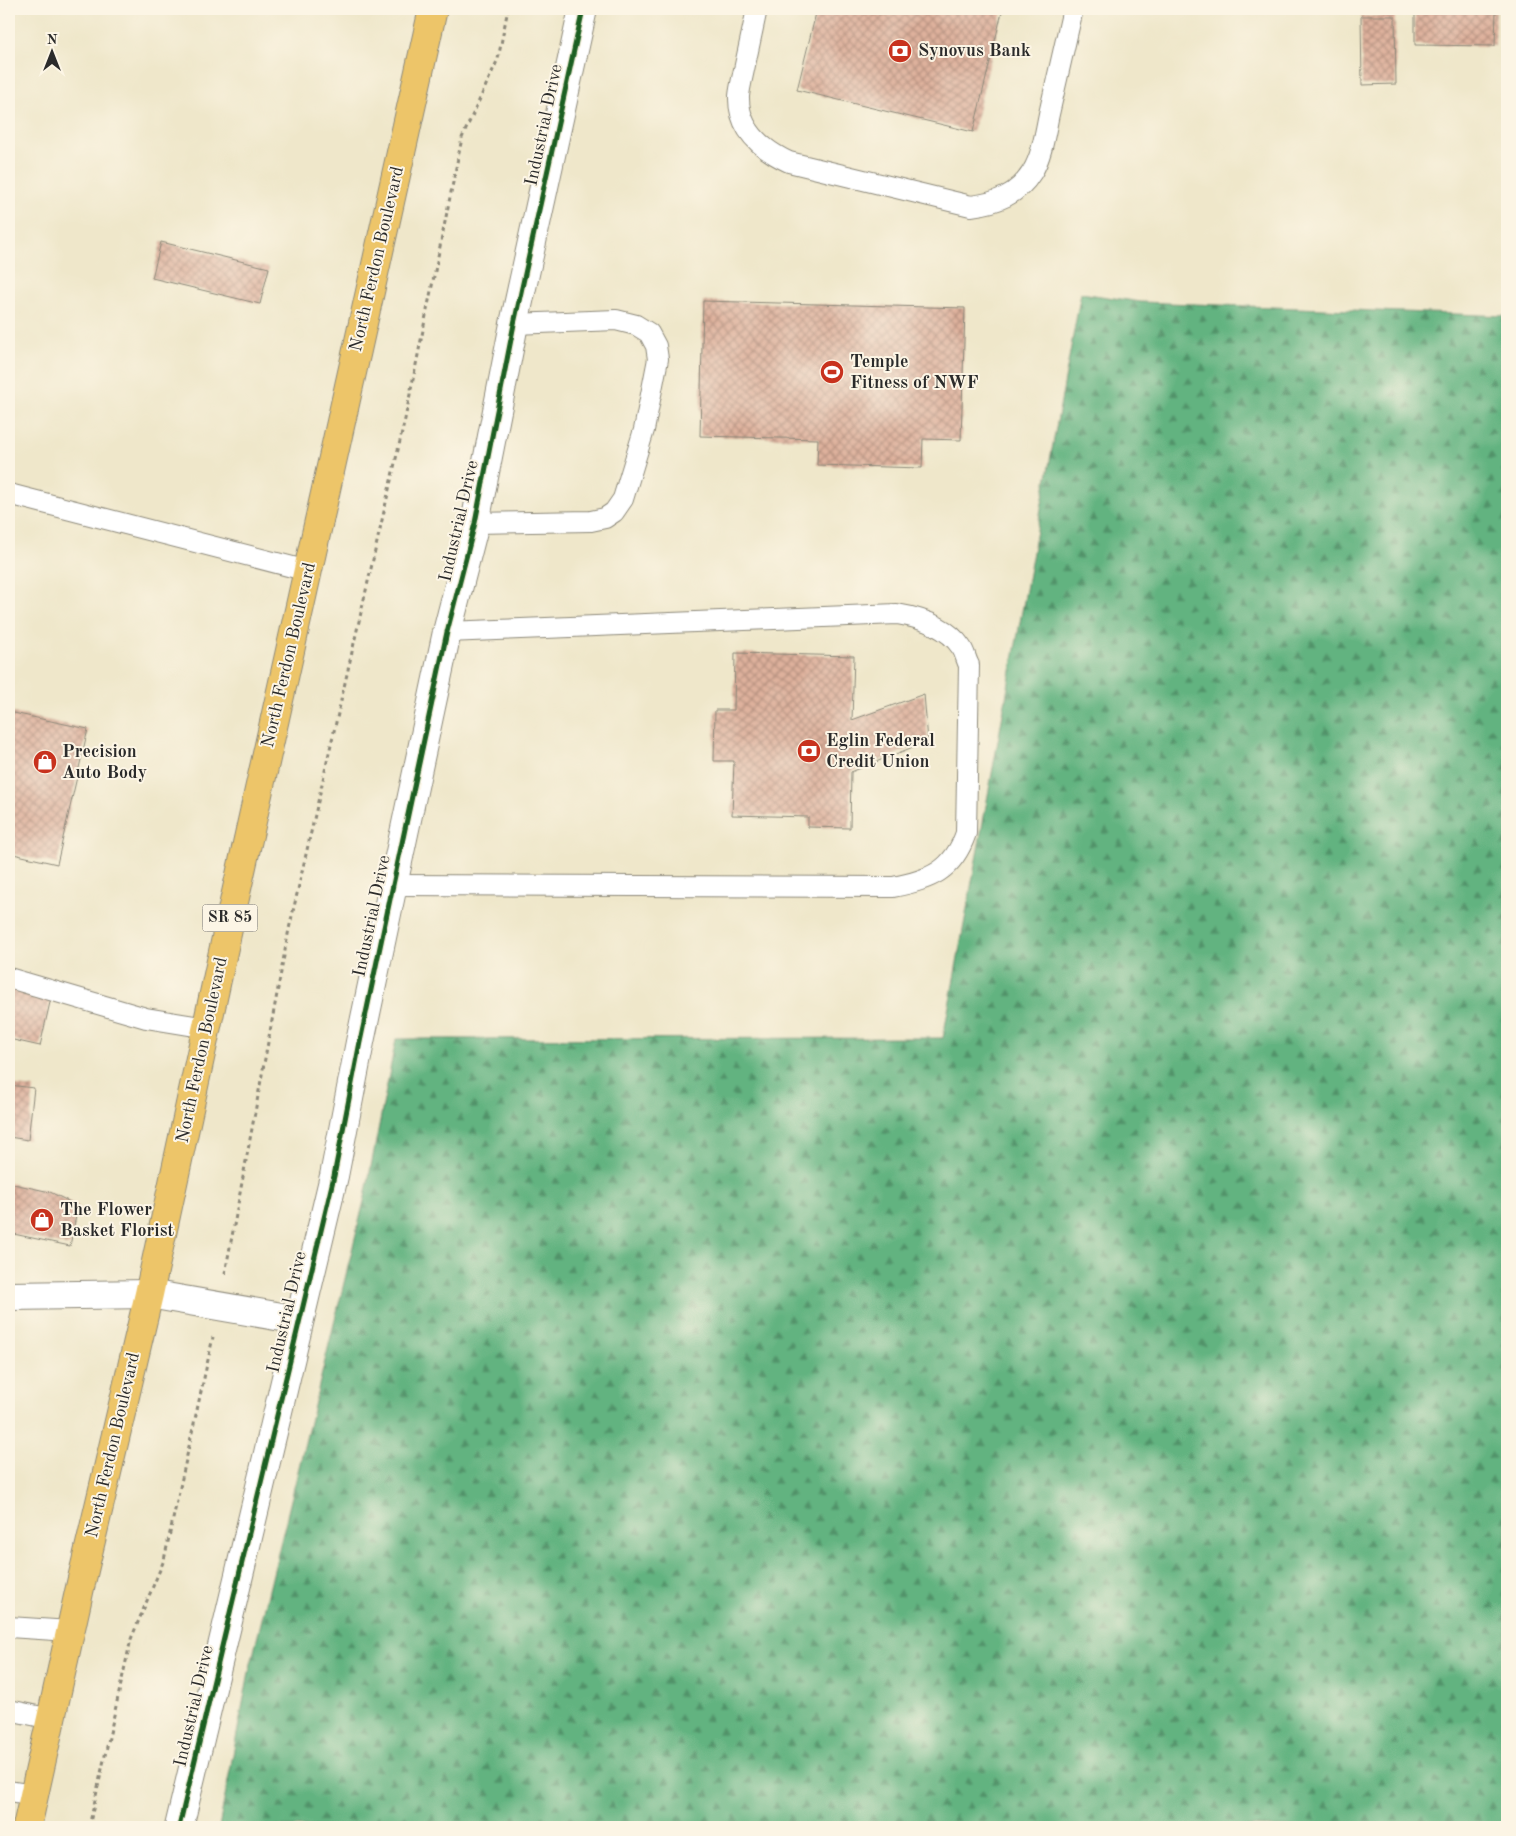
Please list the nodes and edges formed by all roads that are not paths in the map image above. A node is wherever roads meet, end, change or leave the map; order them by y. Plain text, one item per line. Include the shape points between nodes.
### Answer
1 (433, 9) edge
2 (583, 9) edge
3 (757, 9) edge
4 (1073, 9) edge
5 (514, 324) junction
6 (9, 494) edge
7 (475, 523) junction
8 (308, 571) junction
9 (447, 632) junction
10 (393, 885) junction
11 (9, 978) edge
12 (207, 1028) junction
13 (149, 1294) junction
14 (9, 1296) edge
15 (299, 1320) junction
16 (9, 1628) edge
17 (70, 1631) junction
18 (9, 1710) edge
19 (51, 1719) junction
20 (21, 1793) edge
21 (27, 1827) edge
22 (179, 1827) edge

1 - 8 main road, North Ferdon Boulevard / SR 85
2 - 5 street, Industrial Drive
3 - 4 lane via 739,95 744,122 761,146 789,162 971,206 990,204 1008,196 1033,172
5 - 7 street, Industrial Drive
5 - 7 lane via 616,320 649,333 658,359 644,430 623,499 614,512 591,521
6 - 8 lane
7 - 9 street, Industrial Drive
8 - 12 main road, North Ferdon Boulevard / SR 85
9 - 10 street, Industrial Drive
9 - 10 lane via 897,614 916,617 942,628 961,647 969,665 966,833 962,847 951,863 937,874 892,887
10 - 15 street, Industrial Drive via 334,1176
11 - 12 lane via 146,1018
12 - 13 main road, North Ferdon Boulevard / SR 85
13 - 14 street
13 - 15 street
13 - 17 main road, North Ferdon Boulevard / SR 85
15 - 22 street, Industrial Drive
16 - 17 lane
17 - 19 main road, North Ferdon Boulevard / SR 85
18 - 19 lane
19 - 20 main road, North Ferdon Boulevard / SR 85
20 - 21 main road, North Ferdon Boulevard / SR 85

